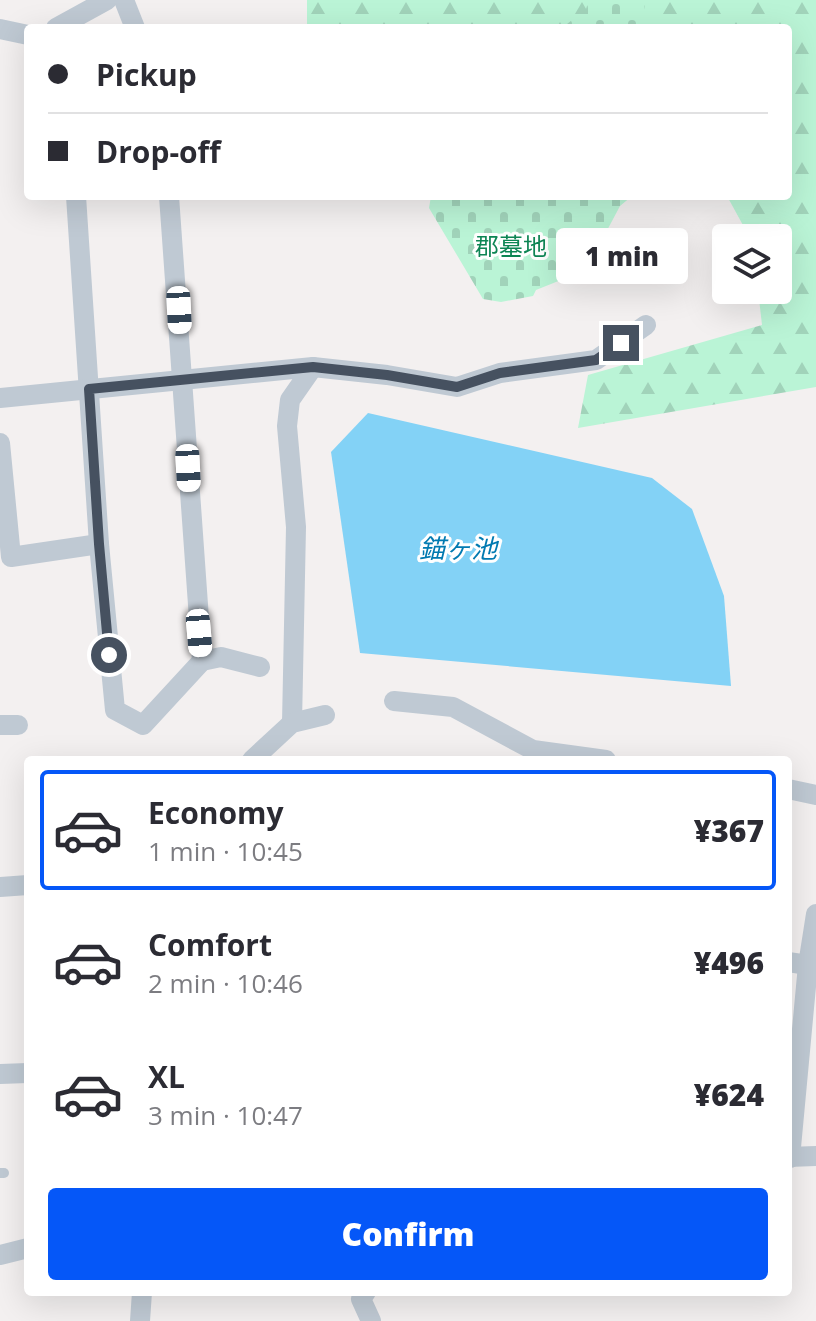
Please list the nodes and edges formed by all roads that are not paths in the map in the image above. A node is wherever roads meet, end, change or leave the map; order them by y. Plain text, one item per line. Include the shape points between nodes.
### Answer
1 (107, 0) edge
2 (124, 0) edge
3 (63, 24) edge
4 (133, 24) edge
5 (0, 29) edge
6 (24, 34) edge
7 (76, 200) edge
8 (169, 200) edge
9 (646, 325) dead end
10 (313, 367) junction
11 (183, 379) junction
12 (89, 389) junction
13 (0, 398) edge
14 (0, 443) edge
15 (99, 544) junction
16 (6, 558) edge
17 (202, 661) junction
18 (260, 667) dead end
19 (394, 701) dead end
20 (325, 715) dead end
21 (292, 723) junction
22 (256, 756) edge
23 (577, 756) edge
24 (792, 790) edge
25 (816, 795) edge
26 (24, 885) edge
27 (0, 887) edge
28 (816, 914) edge
29 (798, 964) edge
30 (810, 1015) edge
31 (24, 1073) edge
32 (0, 1074) edge
33 (792, 1138) edge
34 (816, 1156) edge
35 (792, 1158) edge
36 (24, 1249) edge
37 (0, 1255) edge
38 (142, 1296) edge
39 (363, 1296) edge
40 (140, 1321) edge
41 (371, 1321) edge

1 - 3 street
2 - 4 street
5 - 6 street
7 - 12 street
8 - 11 street
9 - 10 street via 596,360 500,373 457,387
10 - 11 street
10 - 21 street via 290,400 287,426 296,527
11 - 12 street
11 - 17 street
12 - 13 street
12 - 15 street
14 - 16 street
15 - 16 street
15 - 17 street via 115,710 143,725
17 - 18 street via 221,657
19 - 23 street via 453,707 533,750
20 - 21 street
21 - 22 street
24 - 25 street
26 - 27 street
28 - 29 street
29 - 30 street
30 - 33 street
31 - 32 street
34 - 35 street
36 - 37 street
38 - 40 street
39 - 41 street

